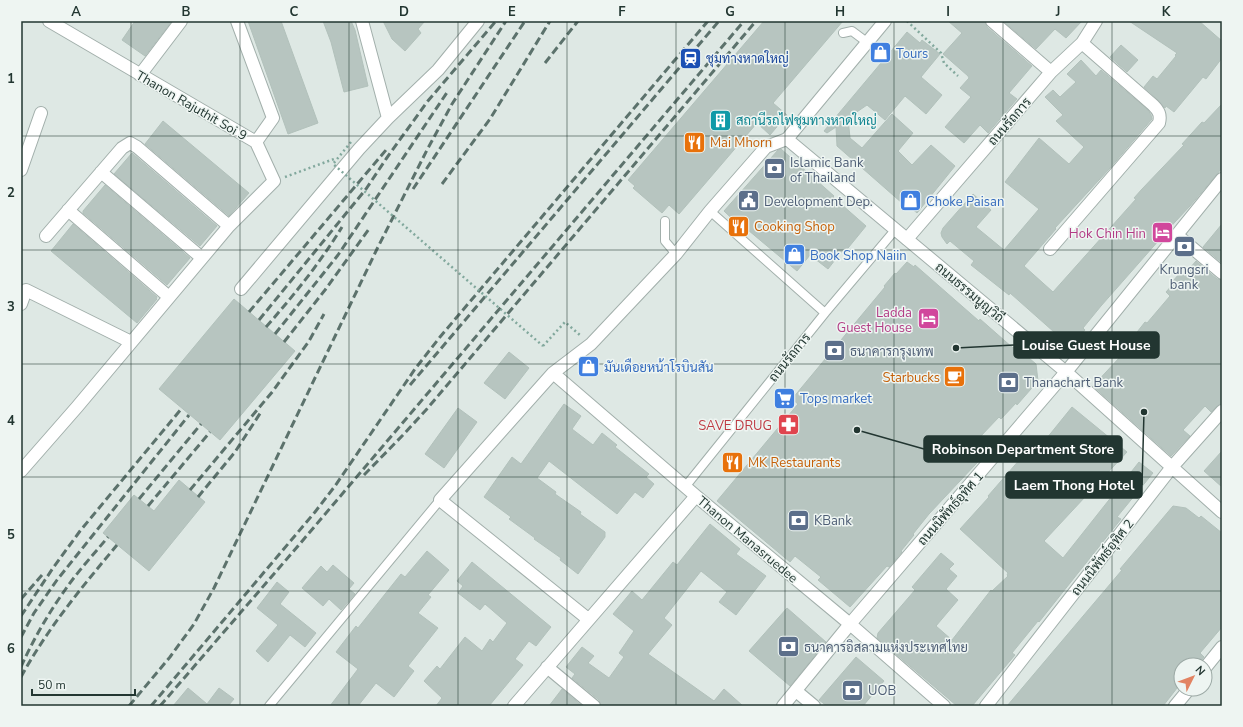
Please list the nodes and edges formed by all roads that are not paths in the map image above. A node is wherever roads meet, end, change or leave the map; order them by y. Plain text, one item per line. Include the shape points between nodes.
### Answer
1 (49, 21) edge
2 (181, 21) edge
3 (237, 21) edge
4 (362, 21) edge
5 (478, 21) edge
6 (885, 21) edge
7 (992, 21) edge
8 (1096, 21) edge
9 (844, 33) dead end
10 (1082, 42) junction
11 (868, 43) junction
12 (1051, 72) junction
13 (140, 75) junction
14 (41, 113) dead end
15 (388, 118) junction
16 (787, 139) junction
17 (256, 142) junction
18 (21, 170) edge
19 (101, 172) junction
20 (1222, 180) edge
21 (68, 210) junction
22 (710, 211) junction
23 (665, 221) dead end
24 (229, 226) junction
25 (896, 230) junction
26 (1177, 235) junction
27 (46, 236) dead end
28 (907, 239) junction
29 (1050, 249) dead end
30 (676, 254) junction
31 (202, 258) junction
32 (1222, 273) edge
33 (241, 289) dead end
34 (169, 297) junction
35 (21, 304) edge
36 (825, 313) junction
37 (131, 342) junction
38 (1066, 372) junction
39 (552, 373) junction
40 (1222, 412) edge
41 (1172, 467) junction
42 (21, 471) edge
43 (685, 486) junction
44 (696, 496) junction
45 (440, 500) junction
46 (1222, 512) edge
47 (588, 619) junction
48 (850, 624) junction
49 (1222, 646) edge
50 (1213, 658) edge
51 (547, 667) junction
52 (796, 691) junction
53 (269, 706) edge
54 (514, 706) edge
55 (594, 706) edge
56 (783, 706) edge
57 (814, 706) edge
58 (944, 706) edge
59 (986, 706) edge

1 - 13 street, Thanon Rajuthit Soi 9
2 - 13 street
3 - 17 street via 273,118
4 - 15 street
5 - 15 street via 438,70
6 - 11 street
7 - 12 street
8 - 10 street, ถนนรัถการ
9 - 11 lane via 852,32
10 - 12 street, ถนนรัถการ
10 - 29 street via 1158,110 1159,123
11 - 16 street
12 - 28 street, ถนนรัถการ
13 - 17 street, Thanon Rajuthit Soi 9
14 - 18 street
15 - 33 street via 343,167
16 - 22 street via 766,147
16 - 25 street, ถนนธรรมนูญวิถี
17 - 24 street, Thanon Rajuthit Soi 9 via 274,181
19 - 21 street
19 - 24 street via 122,148 134,145
19 - 31 street
20 - 26 street, ถนนนิพัทธ์อุทิศ 1
21 - 27 street
21 - 34 street
22 - 30 street
22 - 36 lane
23 - 30 lane via 665,241
24 - 31 street
25 - 28 street, ถนนธรรมนูญวิถี
25 - 36 lane, ถนนรัถการ
26 - 32 street
26 - 38 street, ถนนนิพัทธ์อุทิศ 1
28 - 38 street, ถนนธรรมนูญวิถี
30 - 39 street via 591,344
31 - 34 street
34 - 37 street
35 - 37 street via 26,290
36 - 43 lane, ถนนรัถการ
37 - 42 street
38 - 41 street, ถนนธรรมนูญวิถี
38 - 48 street, ถนนนิพัทธ์อุทิศ 1
39 - 43 street, Thanon Manasruedee
39 - 45 street
40 - 41 street, ถนนนิพัทธ์อุทิศ 2
41 - 46 street, ถนนธรรมนูญวิถี
41 - 59 street, ถนนนิพัทธ์อุทิศ 2
43 - 44 street, Thanon Manasruedee
44 - 47 street
44 - 48 street, Thanon Manasruedee
45 - 47 street
45 - 53 lane
47 - 51 street
48 - 52 street, ถนนนิพัทธ์อุทิศ 1
48 - 58 street, Thanon Manasruedee
49 - 50 street
51 - 54 street
51 - 55 street
52 - 56 street, ถนนนิพัทธ์อุทิศ 1
52 - 57 street

